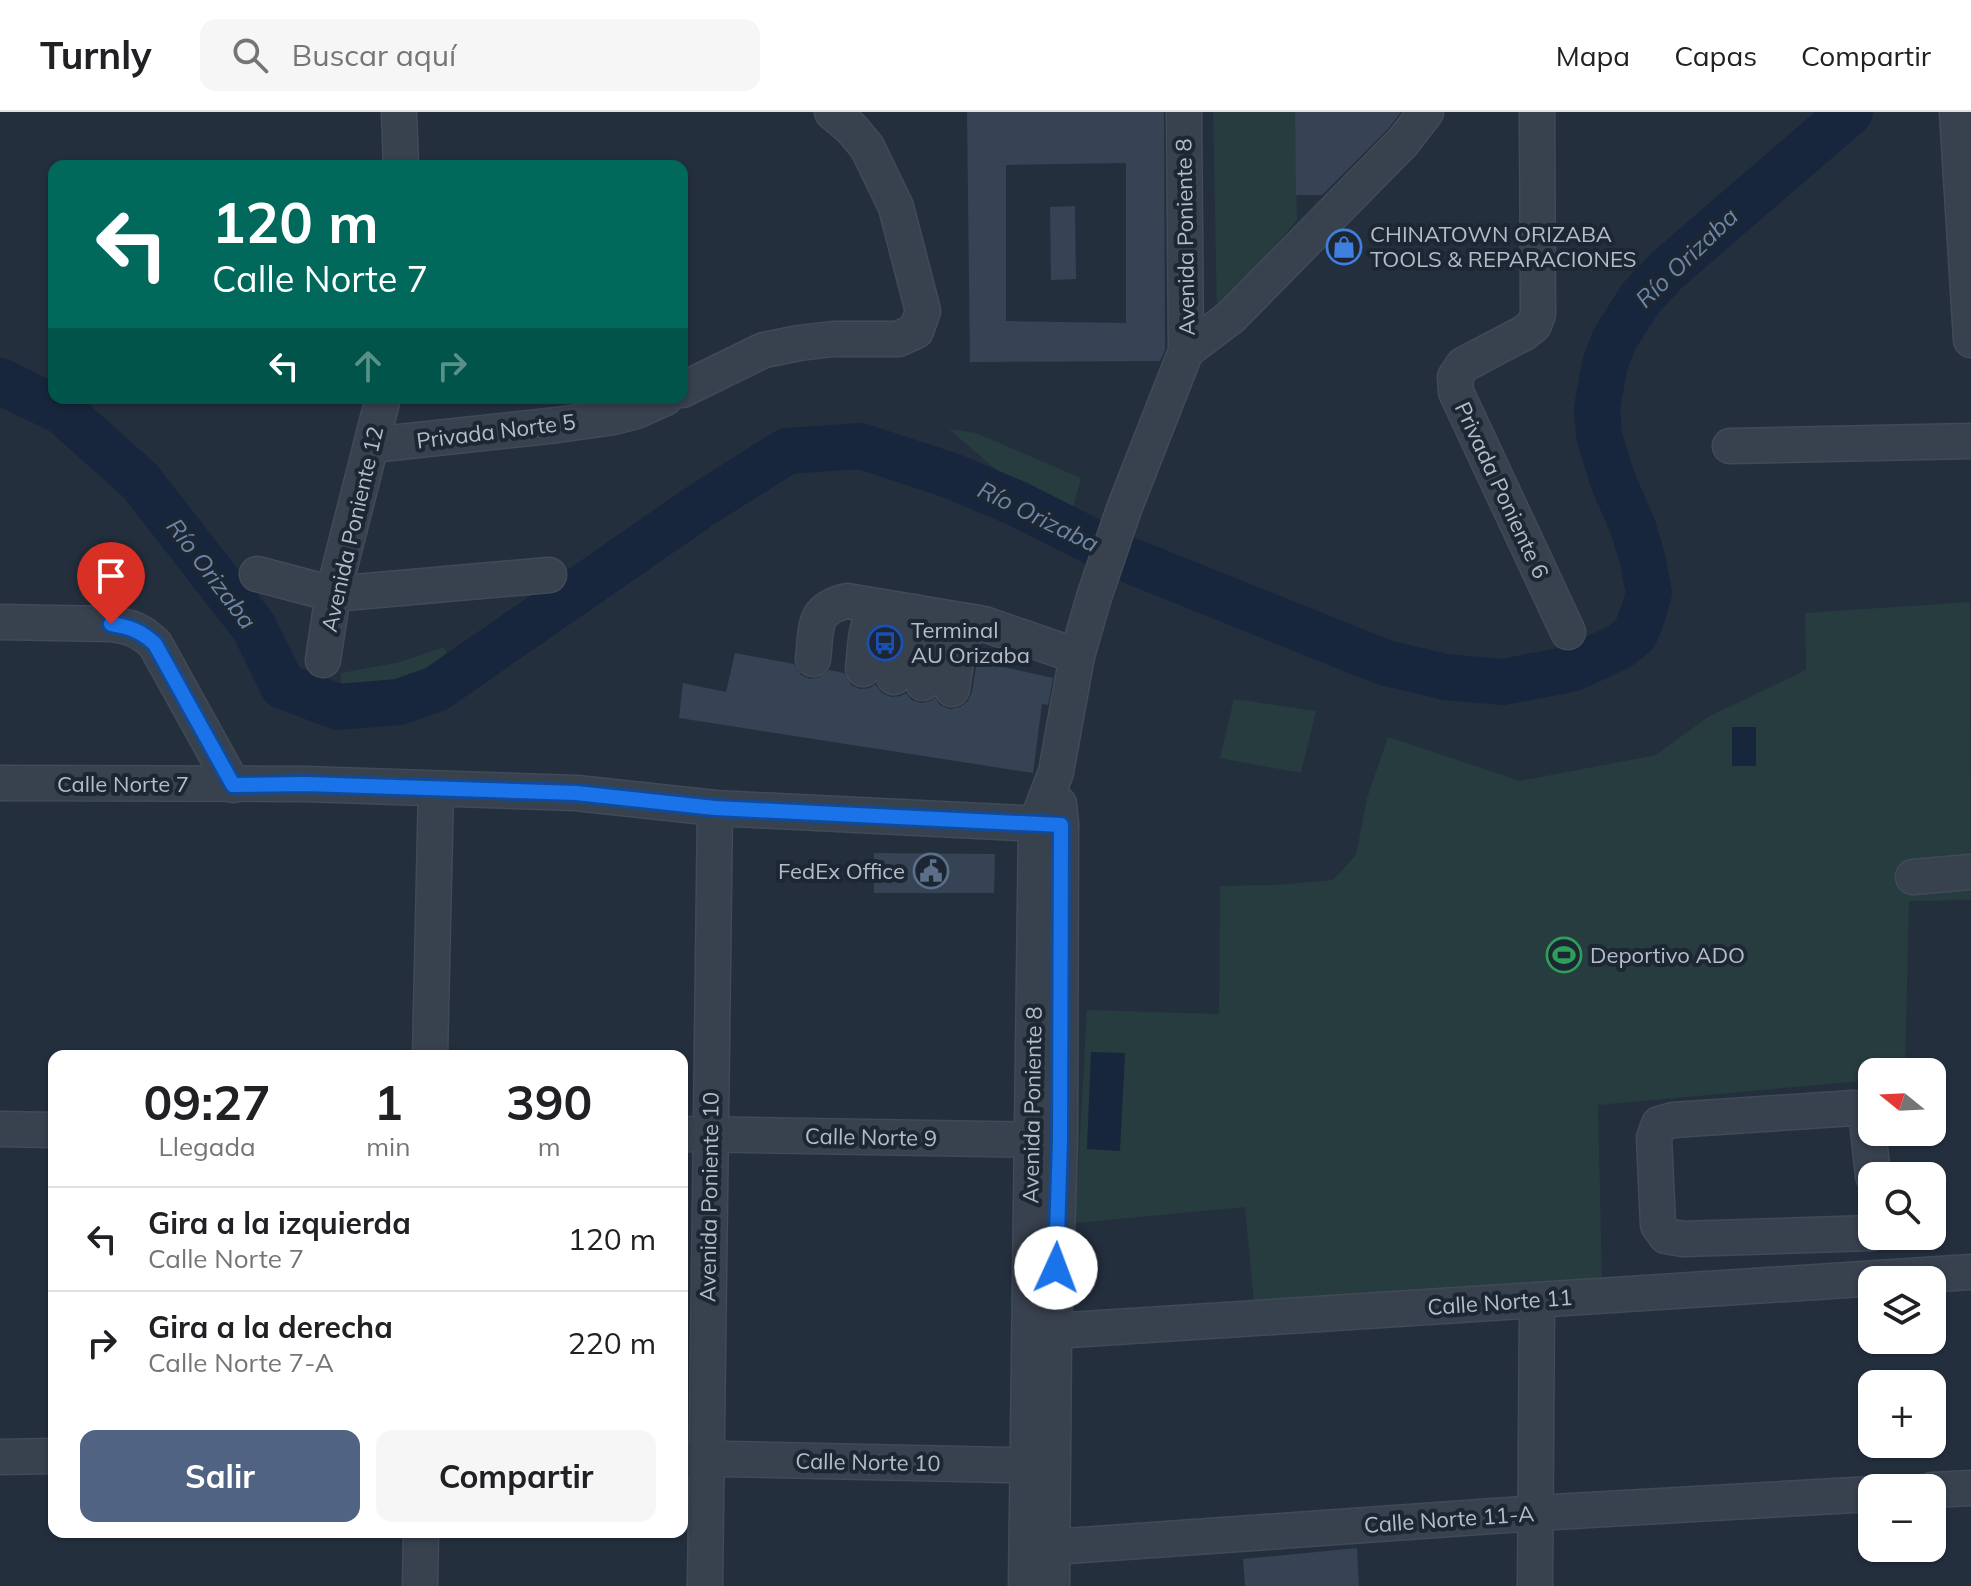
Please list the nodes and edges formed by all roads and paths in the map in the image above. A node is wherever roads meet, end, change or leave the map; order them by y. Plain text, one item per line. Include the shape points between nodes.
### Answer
1 (399, 112) edge
2 (832, 112) edge
3 (1184, 112) edge
4 (1426, 112) edge
5 (1537, 112) edge
6 (1958, 116) edge
7 (401, 160) edge
8 (1971, 340) edge
9 (1186, 351) junction
10 (688, 387) edge
11 (382, 404) edge
12 (652, 404) edge
13 (1971, 441) edge
14 (372, 445) junction
15 (1730, 446) dead end
16 (257, 574) dead end
17 (549, 575) dead end
18 (333, 594) junction
19 (912, 612) junction
20 (0, 622) edge
21 (1568, 632) dead end
22 (1077, 656) junction
23 (323, 660) dead end
24 (885, 674) junction
25 (0, 783) edge
26 (233, 785) junction
27 (436, 789) junction
28 (727, 808) junction
29 (1049, 824) junction
30 (1971, 872) edge
31 (1913, 877) dead end
32 (430, 1050) edge
33 (0, 1129) edge
34 (48, 1130) edge
35 (708, 1134) edge
36 (1046, 1140) junction
37 (1872, 1162) edge
38 (1858, 1233) edge
39 (1971, 1272) edge
40 (1946, 1274) edge
41 (1858, 1279) edge
42 (1537, 1300) junction
43 (1042, 1331) junction
44 (48, 1456) edge
45 (0, 1457) edge
46 (706, 1460) edge
47 (1040, 1466) junction
48 (1971, 1488) edge
49 (1946, 1489) edge
50 (1858, 1495) edge
51 (1536, 1513) junction
52 (421, 1538) edge
53 (1040, 1547) junction
54 (420, 1586) edge
55 (705, 1586) edge
56 (725, 1586) edge
57 (1026, 1586) edge
58 (1052, 1586) edge
59 (1535, 1586) edge

1 - 7 street
2 - 10 street via 867,147 896,207 923,311 916,331 898,339 833,339 764,350
3 - 9 street, Avenida Poniente 8
4 - 9 street via 1403,142 1231,317
5 - 21 street, Privada Poniente 6 via 1538,314 1524,333 1463,365 1455,377 1456,392
6 - 8 street
9 - 22 street, Avenida Poniente 8 via 1124,509
11 - 14 street, Avenida Poniente 12
12 - 14 street, Privada Norte 5 via 614,417
13 - 15 street
14 - 18 street, Avenida Poniente 12
16 - 18 street
17 - 18 street
18 - 23 street, Avenida Poniente 12
19 - 22 street via 984,624
19 - 24 street via 918,624
19 - 24 street via 873,614 867,626
19 - 24 street via 965,630 959,645
19 - 24 street via 830,605 819,617
20 - 26 street via 111,624 141,632 161,653
22 - 29 street, Avenida Poniente 8
25 - 26 street, Calle Norte 7
26 - 27 street, Calle Norte 7
27 - 28 street, Calle Norte 7 via 576,793
27 - 32 street
28 - 29 street, Calle Norte 7
28 - 35 street, Avenida Poniente 10
29 - 36 street, Avenida Poniente 8
30 - 31 street
33 - 34 street
35 - 36 street, Calle Norte 9
35 - 46 street, Avenida Poniente 10
36 - 43 street, Avenida Poniente 8
37 - 38 street via 1867,1120 1854,1108 1673,1120 1659,1124 1654,1138 1658,1225 1666,1236
39 - 40 street, Calle Norte 11
41 - 42 street, Calle Norte 11
42 - 43 street, Calle Norte 11
42 - 51 street
43 - 47 street, Avenida Poniente 8
44 - 45 street
46 - 47 street, Calle Norte 10
46 - 55 street, Avenida Poniente 10
46 - 56 street, Avenida Poniente 10
47 - 53 street, Avenida Poniente 8
48 - 49 street
50 - 51 street, Calle Norte 11-A
51 - 53 street, Calle Norte 11-A
51 - 59 street
52 - 54 street
53 - 57 street, Avenida Poniente 8
53 - 58 street, Avenida Poniente 8

